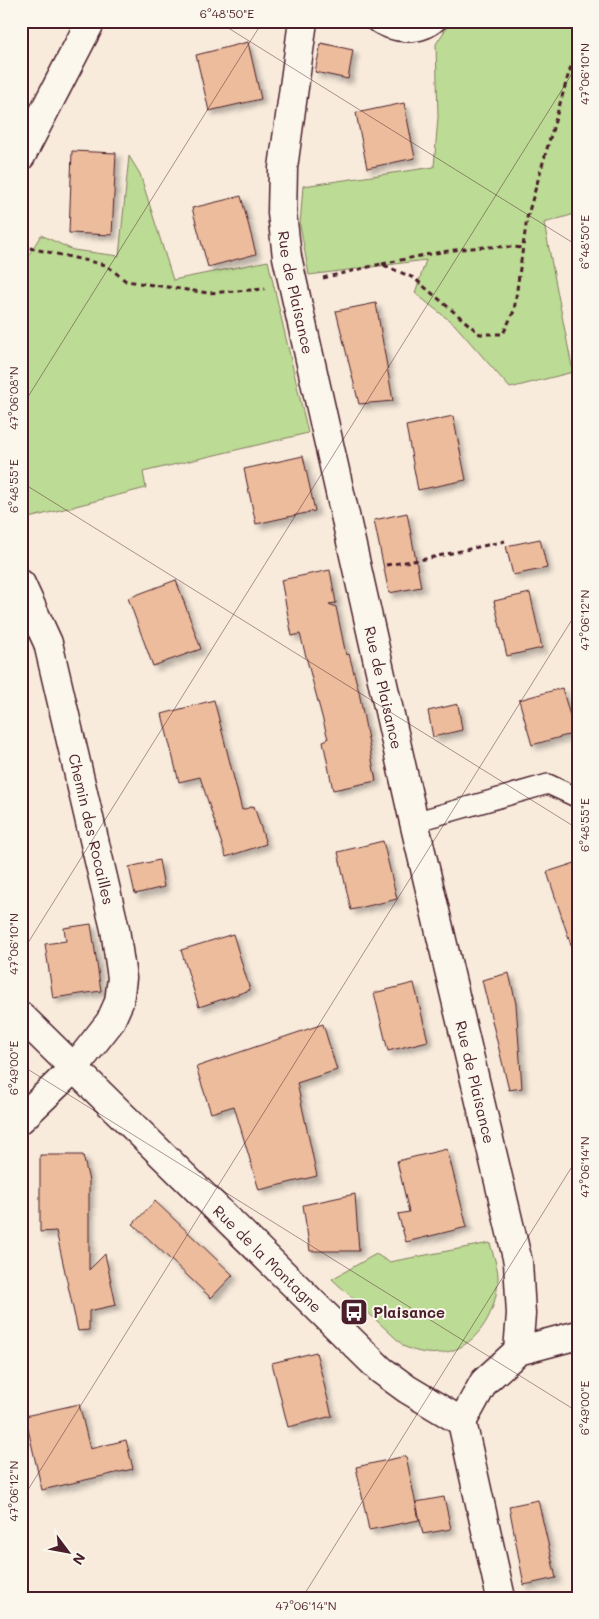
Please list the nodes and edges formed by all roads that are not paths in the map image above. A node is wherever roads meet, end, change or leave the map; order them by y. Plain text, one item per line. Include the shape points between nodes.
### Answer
1 (91, 21) edge
2 (303, 21) edge
3 (374, 21) edge
4 (437, 21) edge
5 (21, 156) edge
6 (21, 584) edge
7 (578, 798) edge
8 (414, 822) junction
9 (21, 1016) edge
10 (74, 1068) junction
11 (21, 1119) edge
12 (578, 1335) edge
13 (518, 1351) junction
14 (462, 1422) junction
15 (501, 1598) edge

1 - 5 street
2 - 8 street, Rue de Plaisance via 283,168 282,213 293,285
3 - 4 lane via 406,34 432,26
6 - 10 street, Chemin des Rocailles via 48,643 115,929 122,978 119,1002 110,1022
7 - 8 lane via 548,784
8 - 13 street, Rue de Plaisance via 518,1262 521,1314
9 - 10 street, Rue de la Montagne
10 - 11 street, Chemin des Rocailles
10 - 14 street, Rue de la Montagne via 381,1370
12 - 13 street
13 - 14 street via 484,1382
14 - 15 street

